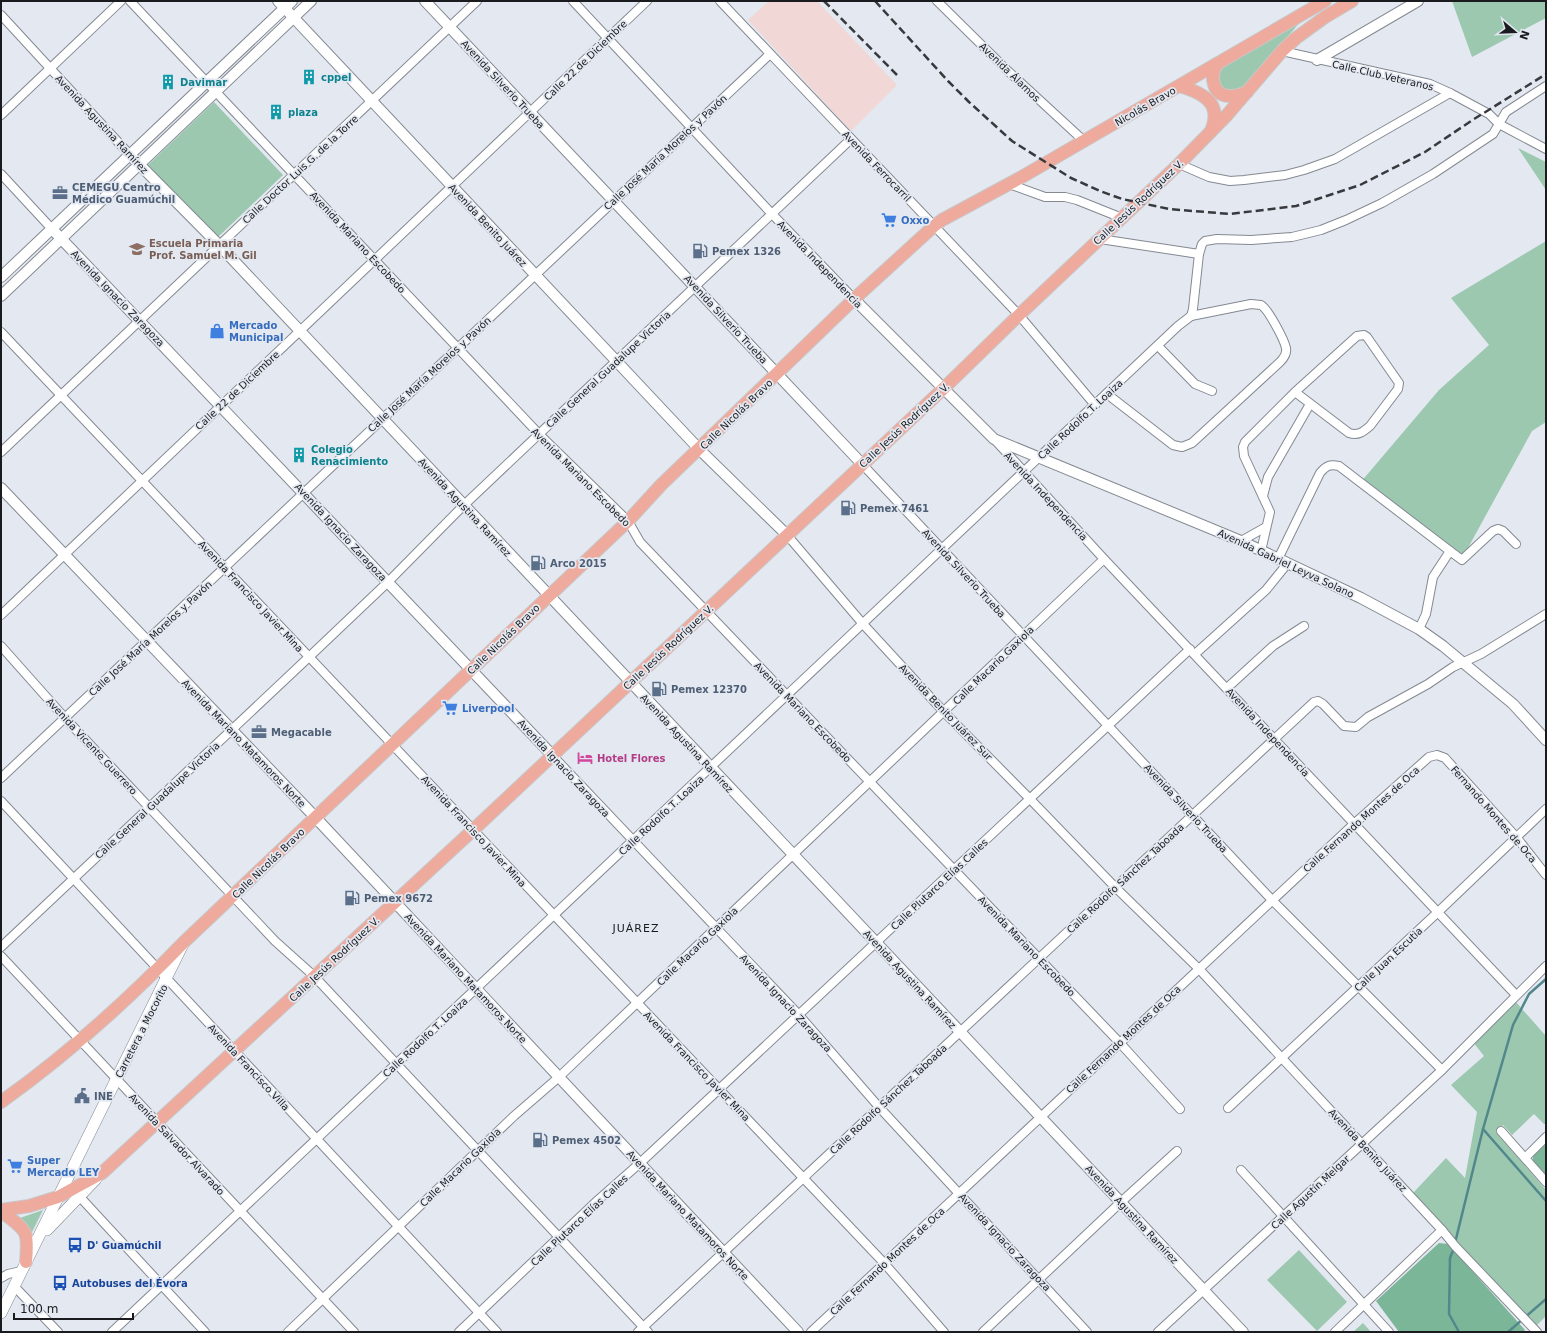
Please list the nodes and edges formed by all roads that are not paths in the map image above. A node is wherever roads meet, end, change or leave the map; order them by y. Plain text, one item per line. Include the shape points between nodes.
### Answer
1 (121, 1) edge
2 (130, 1) edge
3 (310, 1) edge
4 (425, 1) edge
5 (477, 1) edge
6 (573, 1) edge
7 (647, 1) edge
8 (720, 1) edge
9 (937, 1) edge
10 (1325, 1) edge
11 (1352, 1) edge
12 (1418, 1) edge
13 (284, 3) edge
14 (1, 15) edge
15 (293, 18) junction
16 (450, 27) junction
17 (608, 38) junction
18 (1282, 51) junction
19 (770, 54) junction
20 (1317, 60) junction
21 (1217, 64) junction
22 (50, 68) junction
23 (206, 82) junction
24 (1180, 86) junction
25 (1546, 86) edge
26 (1247, 91) junction
27 (215, 92) junction
28 (1450, 93) junction
29 (371, 101) junction
30 (530, 112) junction
31 (1, 115) edge
32 (1499, 124) junction
33 (691, 127) junction
34 (1211, 132) junction
35 (851, 139) junction
36 (1084, 141) junction
37 (1546, 149) edge
38 (130, 155) junction
39 (140, 164) junction
40 (1179, 164) junction
41 (1, 174) edge
42 (294, 174) junction
43 (1009, 184) junction
44 (452, 186) junction
45 (613, 201) junction
46 (772, 214) junction
47 (1122, 218) junction
48 (934, 226) junction
49 (52, 230) junction
50 (61, 239) junction
51 (1100, 239) junction
52 (219, 245) junction
53 (1199, 254) junction
54 (374, 260) junction
55 (535, 275) junction
56 (1, 277) edge
57 (695, 286) junction
58 (1, 296) edge
59 (854, 299) junction
60 (1019, 316) junction
61 (1191, 316) junction
62 (140, 320) junction
63 (299, 331) junction
64 (1, 332) edge
65 (1158, 346) junction
66 (457, 348) junction
67 (616, 361) junction
68 (777, 374) junction
69 (943, 389) junction
70 (1212, 391) dead end
71 (1295, 392) junction
72 (1107, 394) junction
73 (60, 395) junction
74 (1310, 404) junction
75 (1095, 405) junction
76 (221, 406) junction
77 (382, 419) junction
78 (538, 434) junction
79 (994, 439) junction
80 (699, 449) junction
81 (1, 452) edge
82 (1039, 458) junction
83 (862, 464) junction
84 (1024, 472) junction
85 (142, 481) junction
86 (1, 488) edge
87 (303, 493) junction
88 (1263, 496) junction
89 (463, 506) junction
90 (628, 521) junction
91 (1266, 527) junction
92 (787, 535) junction
93 (1241, 541) junction
94 (1516, 544) dead end
95 (942, 550) junction
96 (1261, 551) junction
97 (1450, 552) junction
98 (64, 554) junction
99 (1104, 559) junction
100 (1282, 561) junction
101 (224, 568) junction
102 (388, 582) junction
103 (548, 596) junction
104 (706, 611) junction
105 (1, 614) edge
106 (1546, 614) edge
107 (863, 624) junction
108 (1304, 626) dead end
109 (1419, 629) junction
110 (1024, 636) junction
111 (147, 640) junction
112 (1, 646) edge
113 (1193, 652) junction
114 (309, 657) junction
115 (1461, 662) junction
116 (471, 670) junction
117 (630, 683) junction
118 (1226, 688) junction
119 (788, 696) junction
120 (944, 712) junction
121 (65, 718) junction
122 (1108, 726) junction
123 (232, 729) junction
124 (1545, 735) edge
125 (1274, 738) junction
126 (392, 745) junction
127 (552, 755) junction
128 (1441, 756) joint
129 (711, 768) junction
130 (1, 778) edge
131 (870, 782) junction
132 (1030, 799) junction
133 (1, 801) edge
134 (149, 807) junction
135 (1546, 809) edge
136 (1192, 815) junction
137 (316, 817) junction
138 (1355, 823) junction
139 (473, 830) junction
140 (1517, 838) junction
141 (634, 841) junction
142 (793, 855) junction
143 (954, 870) junction
144 (1546, 875) edge
145 (74, 878) junction
146 (1115, 887) junction
147 (233, 896) junction
148 (1272, 900) junction
149 (395, 902) junction
150 (1438, 912) junction
151 (554, 916) junction
152 (716, 928) junction
153 (184, 942) junction
154 (876, 943) junction
155 (1, 947) edge
156 (1, 956) edge
157 (1039, 958) junction
158 (1546, 966) edge
159 (158, 969) junction
160 (1199, 969) junction
161 (314, 976) junction
162 (166, 980) junction
163 (1358, 986) junction
164 (477, 989) junction
165 (1516, 995) junction
166 (637, 1003) junction
167 (798, 1015) junction
168 (960, 1032) junction
169 (81, 1040) junction
170 (1120, 1043) junction
171 (235, 1051) junction
172 (1282, 1058) junction
173 (396, 1064) junction
174 (1442, 1070) junction
175 (559, 1077) junction
176 (116, 1079) junction
177 (719, 1089) junction
178 (1, 1102) edge
179 (879, 1107) junction
180 (1228, 1108) dead end
181 (1180, 1109) dead end
182 (1040, 1117) junction
183 (157, 1122) junction
184 (1500, 1131) dead end
185 (1546, 1137) edge
186 (317, 1139) junction
187 (1362, 1144) junction
188 (478, 1150) junction
189 (1177, 1151) dead end
190 (1525, 1158) junction
191 (640, 1163) junction
192 (1241, 1170) dead end
193 (102, 1173) junction
194 (803, 1178) junction
195 (1546, 1182) edge
196 (959, 1193) junction
197 (79, 1196) junction
198 (59, 1197) junction
199 (1121, 1202) junction
200 (1, 1211) edge
201 (241, 1211) junction
202 (1283, 1216) junction
203 (399, 1226) junction
204 (1442, 1230) junction
205 (559, 1238) junction
206 (723, 1252) junction
207 (884, 1263) junction
208 (25, 1264) junction
209 (1, 1278) edge
210 (1039, 1279) junction
211 (14, 1286) junction
212 (162, 1286) junction
213 (1204, 1290) junction
214 (323, 1299) junction
215 (1364, 1304) junction
216 (1, 1313) edge
217 (480, 1313) junction
218 (643, 1330) edge
219 (58, 1332) edge
220 (112, 1332) edge
221 (205, 1332) edge
222 (288, 1332) edge
223 (354, 1332) edge
224 (459, 1332) edge
225 (498, 1332) edge
226 (798, 1332) edge
227 (811, 1332) edge
228 (944, 1332) edge
229 (983, 1332) edge
230 (1087, 1332) edge
231 (1158, 1332) edge
232 (1242, 1332) edge
233 (1335, 1332) edge
234 (1389, 1332) edge
235 (1537, 1332) edge

1 - 22 street
2 - 23 street, Avenida Mariano Escobedo
3 - 15 street
4 - 16 street, Avenida Silverio Trueba
5 - 16 street, Calle Doctor Luis G. de la Torre
6 - 17 street, Avenida Independencia
7 - 17 street, Calle 22 de Diciembre
8 - 19 street, Avenida Ferrocarril
9 - 36 street, Avenida Álamos
10 - 21 main road, Nicolás Bravo
11 - 18 main road, Calle Jesús Rodríguez V. via 1325,17
12 - 20 street
13 - 15 street, Avenida Benito Juárez
13 - 23 street
14 - 22 street, Avenida Agustina Ramírez
15 - 27 street
15 - 29 street, Avenida Benito Juárez
16 - 29 street, Calle Doctor Luis G. de la Torre
16 - 30 street, Avenida Silverio Trueba
17 - 30 street, Calle 22 de Diciembre
17 - 33 street, Avenida Independencia
18 - 20 street, Calle Club Veteranos
18 - 26 main road, Calle Jesús Rodríguez V.
19 - 33 street, Calle José María Morelos y Pavón
19 - 35 street, Avenida Ferrocarril
20 - 28 street, Calle Club Veteranos via 1419,82
21 - 24 main road, Nicolás Bravo
21 - 26 main road via 1213,70 1212,82 1219,91 1232,96
22 - 31 street
22 - 38 street, Avenida Agustina Ramírez
23 - 27 street, Avenida Mariano Escobedo
23 - 38 street
24 - 34 main road via 1202,94 1212,105 1215,118
24 - 36 main road, Nicolás Bravo
25 - 32 street via 1506,112
26 - 34 main road, Calle Jesús Rodríguez V.
27 - 39 street
27 - 42 street, Avenida Mariano Escobedo
28 - 32 street, Calle Club Veteranos via 1489,114
28 - 40 street via 1335,159 1304,170 1278,176 1230,180 1209,176
29 - 42 street, Calle Doctor Luis G. de la Torre
29 - 44 street, Avenida Benito Juárez
30 - 44 street, Calle 22 de Diciembre
30 - 45 street, Avenida Silverio Trueba
32 - 37 street, Calle Club Veteranos
32 - 53 street via 1493,134 1433,174 1382,203 1328,227 1292,237 1217,239 1202,244
33 - 45 street, Calle José María Morelos y Pavón
33 - 46 street, Avenida Independencia
34 - 40 main road, Calle Jesús Rodríguez V.
35 - 46 street, Calle General Guadalupe Victoria
35 - 48 street, Avenida Ferrocarril
36 - 43 main road, Nicolás Bravo
38 - 39 street, Avenida Agustina Ramírez
38 - 49 street
39 - 50 street
39 - 52 street, Avenida Agustina Ramírez
40 - 47 main road, Calle Jesús Rodríguez V.
41 - 49 street, Avenida Ignacio Zaragoza
42 - 52 street, Calle Doctor Luis G. de la Torre
42 - 54 street, Avenida Mariano Escobedo
43 - 47 street via 1045,197 1071,198
43 - 48 main road, Calle Nicolás Bravo
44 - 54 street, Calle 22 de Diciembre
44 - 55 street, Avenida Benito Juárez
45 - 55 street, Calle José María Morelos y Pavón
45 - 57 street, Avenida Silverio Trueba
46 - 57 street, Calle General Guadalupe Victoria
46 - 59 street, Avenida Independencia
47 - 51 main road, Calle Jesús Rodríguez V.
48 - 59 main road, Calle Nicolás Bravo
48 - 60 street, Avenida Ferrocarril
49 - 50 street, Avenida Ignacio Zaragoza
49 - 56 street
50 - 58 street
50 - 62 street, Avenida Ignacio Zaragoza
51 - 53 street
51 - 60 main road, Calle Jesús Rodríguez V.
52 - 62 street, Calle Doctor Luis G. de la Torre
52 - 63 street, Avenida Agustina Ramírez
53 - 61 street via 1196,296
54 - 63 street, Calle 22 de Diciembre
54 - 66 street, Avenida Mariano Escobedo
55 - 66 street, Calle José María Morelos y Pavón
55 - 67 street, Avenida Benito Juárez
57 - 67 street, Calle General Guadalupe Victoria
57 - 68 street, Avenida Silverio Trueba
59 - 68 main road, Calle Nicolás Bravo
59 - 69 street, Avenida Independencia
60 - 69 main road, Calle Jesús Rodríguez V.
60 - 75 street, Avenida Ferrocarril
61 - 65 street, Calle Rodolfo T. Loaiza
61 - 72 street via 1252,304 1261,305 1267,311 1284,343 1286,350 1283,358 1187,446 1178,447 1165,440
62 - 73 street, Calle Doctor Luis G. de la Torre
62 - 76 street, Avenida Ignacio Zaragoza
63 - 76 street, Calle 22 de Diciembre
63 - 77 street, Avenida Agustina Ramírez
64 - 73 street, Avenida Francisco Javier Mina
65 - 70 street via 1195,384
65 - 72 street, Calle Rodolfo T. Loaiza
66 - 77 street, Calle José María Morelos y Pavón
66 - 78 street, Avenida Mariano Escobedo
67 - 78 street, Calle General Guadalupe Victoria
67 - 80 street, Avenida Benito Juárez
68 - 80 main road, Calle Nicolás Bravo
68 - 83 street, Avenida Silverio Trueba
69 - 79 street, Avenida Independencia
69 - 83 main road, Calle Jesús Rodríguez V.
71 - 74 street
71 - 74 street via 1360,335 1367,337 1399,383 1398,389 1370,426 1358,434 1349,433
71 - 88 street via 1243,447 1244,456
72 - 75 street, Calle Rodolfo T. Loaiza
73 - 81 street, Calle Doctor Luis G. de la Torre
73 - 85 street, Avenida Francisco Javier Mina
74 - 88 street via 1268,478
75 - 82 street, Calle Rodolfo T. Loaiza
76 - 85 street, Calle 22 de Diciembre
76 - 87 street, Avenida Ignacio Zaragoza
77 - 87 street, Calle José María Morelos y Pavón
77 - 89 street, Avenida Agustina Ramírez
78 - 89 street, Calle General Guadalupe Victoria
78 - 90 street, Avenida Mariano Escobedo
79 - 82 street, Avenida Gabriel Leyva Solano
79 - 84 street, Avenida Independencia
80 - 90 main road, Calle Nicolás Bravo
80 - 92 street, Avenida Benito Juárez Sur
82 - 84 street, Calle Rodolfo T. Loaiza
82 - 93 street, Avenida Gabriel Leyva Solano
83 - 92 main road, Calle Jesús Rodríguez V.
83 - 95 street, Avenida Silverio Trueba
84 - 95 street, Calle Rodolfo T. Loaiza
84 - 99 street, Avenida Independencia
85 - 98 street, Calle 22 de Diciembre
85 - 101 street, Avenida Francisco Javier Mina
86 - 98 street, Avenida Mariano Matamoros Norte
87 - 101 street, Calle José María Morelos y Pavón
87 - 102 street, Avenida Ignacio Zaragoza
88 - 91 street via 1270,512
89 - 102 street, Calle General Guadalupe Victoria
89 - 103 street, Avenida Agustina Ramírez
90 - 103 main road, Calle Nicolás Bravo
90 - 104 street, Avenida Mariano Escobedo via 640,542
91 - 93 street
91 - 96 street
92 - 104 main road, Calle Jesús Rodríguez V.
92 - 107 street, Avenida Benito Juárez Sur
93 - 96 street, Avenida Gabriel Leyva Solano
94 - 97 street via 1498,529 1462,560
95 - 107 street, Calle Rodolfo T. Loaiza
95 - 110 street, Avenida Silverio Trueba
96 - 100 street, Avenida Gabriel Leyva Solano
97 - 100 street, Calle Plutarco Elías Calles via 1338,466 1333,465 1326,466 1320,473
97 - 109 street via 1433,577 1426,614
98 - 105 street, Calle 22 de Diciembre
98 - 111 street, Avenida Mariano Matamoros Norte
99 - 110 street, Calle Macario Gaxiola
99 - 113 street, Avenida Independencia
100 - 109 street, Avenida Gabriel Leyva Solano
100 - 113 street, Calle Plutarco Elías Calles via 1266,590
101 - 111 street, Calle José María Morelos y Pavón
101 - 114 street, Avenida Francisco Javier Mina
102 - 114 street, Calle General Guadalupe Victoria
102 - 116 street, Avenida Ignacio Zaragoza
103 - 116 main road, Calle Nicolás Bravo
103 - 117 street, Avenida Agustina Ramírez
104 - 117 main road, Calle Jesús Rodríguez V.
104 - 119 street, Avenida Mariano Escobedo
106 - 115 street via 1481,654
107 - 119 street, Calle Rodolfo T. Loaiza
107 - 120 street, Avenida Benito Juárez Sur
108 - 118 street via 1272,646
109 - 115 street, Avenida Gabriel Leyva Solano
110 - 120 street, Calle Macario Gaxiola
110 - 122 street, Avenida Silverio Trueba
111 - 121 street, Calle José María Morelos y Pavón
111 - 123 street, Avenida Mariano Matamoros Norte
112 - 121 street, Avenida Vicente Guerrero
113 - 118 street, Avenida Independencia
113 - 122 street, Calle Plutarco Elías Calles
114 - 123 street, Calle General Guadalupe Victoria
114 - 126 street, Avenida Francisco Javier Mina
115 - 124 street, Avenida Gabriel Leyva Solano
115 - 125 street, Calle Rodolfo Sánchez Taboada via 1408,696 1368,717 1356,727 1344,726 1318,701
116 - 126 main road, Calle Nicolás Bravo
116 - 127 street, Avenida Ignacio Zaragoza
117 - 127 main road, Calle Jesús Rodríguez V.
117 - 129 street, Avenida Agustina Ramírez
118 - 125 street, Avenida Independencia
119 - 129 street, Calle Rodolfo T. Loaiza
119 - 131 street, Avenida Mariano Escobedo
120 - 131 street, Calle Macario Gaxiola
120 - 132 street, Avenida Benito Juárez Sur
121 - 130 street, Calle José María Morelos y Pavón
121 - 134 street, Avenida Vicente Guerrero
122 - 132 street, Calle Plutarco Elías Calles
122 - 136 street, Avenida Silverio Trueba
123 - 134 street, Calle General Guadalupe Victoria
123 - 137 street, Avenida Mariano Matamoros Norte
125 - 136 street, Calle Rodolfo Sánchez Taboada
125 - 138 street, Avenida Independencia
126 - 137 main road, Calle Nicolás Bravo
126 - 139 street, Avenida Francisco Javier Mina
127 - 139 main road, Calle Jesús Rodríguez V.
127 - 141 street, Avenida Ignacio Zaragoza
128 - 138 street, Calle Fernando Montes de Oca via 1429,757
128 - 140 street, Fernando Montes de Oca
129 - 141 street, Calle Rodolfo T. Loaiza
129 - 142 street, Avenida Agustina Ramírez
131 - 142 street, Calle Macario Gaxiola
131 - 143 street, Avenida Mariano Escobedo
132 - 143 street, Calle Plutarco Elías Calles
132 - 146 street, Avenida Benito Juárez Sur
133 - 145 street, Avenida Francisco Villa
134 - 145 street, Calle General Guadalupe Victoria
134 - 147 street, Avenida Vicente Guerrero
135 - 140 street, Calle Juan Escutia
136 - 146 street, Calle Rodolfo Sánchez Taboada
136 - 148 street, Avenida Silverio Trueba
137 - 147 main road, Calle Nicolás Bravo
137 - 149 street, Avenida Mariano Matamoros Norte
138 - 148 street, Calle Fernando Montes de Oca
138 - 150 street, Avenida Independencia
139 - 149 main road, Calle Jesús Rodríguez V.
139 - 151 street, Avenida Francisco Javier Mina
140 - 144 street, Fernando Montes de Oca
140 - 150 street, Calle Juan Escutia
141 - 151 street, Calle Rodolfo T. Loaiza
141 - 152 street, Avenida Ignacio Zaragoza
142 - 152 street, Calle Macario Gaxiola
142 - 154 street, Avenida Agustina Ramírez
143 - 154 street, Calle Plutarco Elías Calles
143 - 157 street, Avenida Mariano Escobedo
145 - 155 street, Calle General Guadalupe Victoria
145 - 159 street, Avenida Francisco Villa
146 - 157 street, Calle Rodolfo Sánchez Taboada
146 - 160 street, Avenida Benito Juárez Sur
147 - 153 main road, Calle Nicolás Bravo
147 - 161 street, Avenida Vicente Guerrero via 275,941
148 - 160 street, Calle Fernando Montes de Oca
148 - 163 street, Avenida Silverio Trueba
149 - 161 main road, Calle Jesús Rodríguez V.
149 - 164 street, Avenida Mariano Matamoros Norte
150 - 163 street, Calle Juan Escutia
150 - 165 street, Avenida Independencia
151 - 164 street, Calle Rodolfo T. Loaiza
151 - 166 street, Avenida Francisco Javier Mina
152 - 166 street, Calle Macario Gaxiola
152 - 167 street, Avenida Ignacio Zaragoza
153 - 159 main road, Calle Nicolás Bravo
153 - 162 main road, Carretera a Mocorito
154 - 167 street, Calle Plutarco Elías Calles
154 - 168 street, Avenida Agustina Ramírez
156 - 169 street, Avenida Salvador Alvarado
157 - 168 street, Calle Rodolfo Sánchez Taboada
157 - 170 street, Avenida Mariano Escobedo
158 - 165 street, Calle Agustín Melgar
159 - 162 street, Avenida Francisco Villa
159 - 169 main road, Calle Nicolás Bravo
160 - 170 street, Calle Fernando Montes de Oca
160 - 172 street, Avenida Benito Juárez
161 - 171 main road, Calle Jesús Rodríguez V.
161 - 173 street, Avenida Vicente Guerrero
162 - 171 street, Avenida Francisco Villa
162 - 176 main road, Carretera a Mocorito
163 - 172 street, Calle Juan Escutia
163 - 174 street, Avenida Silverio Trueba
164 - 173 street, Calle Rodolfo T. Loaiza
164 - 175 street, Avenida Mariano Matamoros Norte
165 - 174 street, Calle Agustín Melgar
166 - 175 street, Calle Macario Gaxiola
166 - 177 street, Avenida Francisco Javier Mina
167 - 177 street, Calle Plutarco Elías Calles
167 - 179 street, Avenida Ignacio Zaragoza
168 - 179 street, Calle Rodolfo Sánchez Taboada
168 - 182 street, Avenida Agustina Ramírez
169 - 176 street, Avenida Salvador Alvarado
169 - 178 main road, Calle Nicolás Bravo
170 - 181 street, Avenida Mariano Escobedo
170 - 182 street, Calle Fernando Montes de Oca
171 - 183 main road, Calle Jesús Rodríguez V.
171 - 186 street, Avenida Francisco Villa
172 - 180 street, Calle Juan Escutia
172 - 187 street, Avenida Benito Juárez
173 - 186 street, Calle Rodolfo T. Loaiza
173 - 188 street, Avenida Vicente Guerrero
174 - 187 street, Calle Agustín Melgar
175 - 188 street, Calle Macario Gaxiola
175 - 191 street, Avenida Mariano Matamoros Norte
176 - 183 street, Avenida Salvador Alvarado
176 - 198 main road, Carretera a Mocorito
177 - 191 street, Calle Plutarco Elías Calles
177 - 194 street, Avenida Francisco Javier Mina
179 - 194 street, Calle Rodolfo Sánchez Taboada
179 - 196 street, Avenida Ignacio Zaragoza
182 - 196 street, Calle Fernando Montes de Oca
182 - 199 street, Avenida Agustina Ramírez
183 - 193 main road, Calle Jesús Rodríguez V.
183 - 201 street, Avenida Salvador Alvarado
184 - 190 street
185 - 190 street
186 - 201 street, Calle Rodolfo T. Loaiza
186 - 203 street, Avenida Francisco Villa
187 - 202 street, Calle Agustín Melgar
187 - 204 street, Avenida Benito Juárez
188 - 203 street, Calle Macario Gaxiola
188 - 205 street, Avenida Vicente Guerrero
189 - 199 street
190 - 195 street
191 - 205 street, Calle Plutarco Elías Calles
191 - 206 street, Avenida Mariano Matamoros Norte
192 - 202 street
193 - 197 main road, Calle Jesús Rodríguez V.
193 - 198 main road
194 - 206 street, Calle Rodolfo Sánchez Taboada
194 - 207 street, Avenida Francisco Javier Mina
196 - 207 street, Calle Fernando Montes de Oca
196 - 210 street, Avenida Ignacio Zaragoza
197 - 208 main road, Calle Jesús Rodríguez V. via 49,1227
197 - 212 street
198 - 200 main road
198 - 208 main road, Carretera a Mocorito
199 - 210 street
199 - 213 street, Avenida Agustina Ramírez
200 - 208 main road via 19,1224 26,1234
201 - 212 street, Calle Rodolfo T. Loaiza
201 - 214 street, Avenida Salvador Alvarado
202 - 213 street, Calle Agustín Melgar
202 - 215 street
203 - 214 street, Calle Macario Gaxiola
203 - 217 street, Avenida Francisco Villa
204 - 215 street
204 - 235 street, Avenida Benito Juárez
205 - 217 street, Calle Plutarco Elías Calles
205 - 218 street, Avenida Vicente Guerrero
206 - 218 street, Calle Rodolfo Sánchez Taboada
206 - 226 street, Avenida Mariano Matamoros Norte
207 - 227 street, Calle Fernando Montes de Oca
207 - 228 street, Avenida Francisco Javier Mina
208 - 209 street
208 - 211 main road, Carretera a Mocorito
210 - 229 street
210 - 230 street, Avenida Ignacio Zaragoza
211 - 216 main road, Carretera a Mocorito
211 - 219 street
212 - 220 street, Calle Rodolfo T. Loaiza
212 - 221 street
213 - 231 street, Calle Agustín Melgar
213 - 232 street, Avenida Agustina Ramírez
214 - 222 street, Calle Macario Gaxiola
214 - 223 street, Avenida Salvador Alvarado
215 - 233 street
215 - 234 street
217 - 224 street, Calle Plutarco Elías Calles
217 - 225 street, Avenida Francisco Villa

